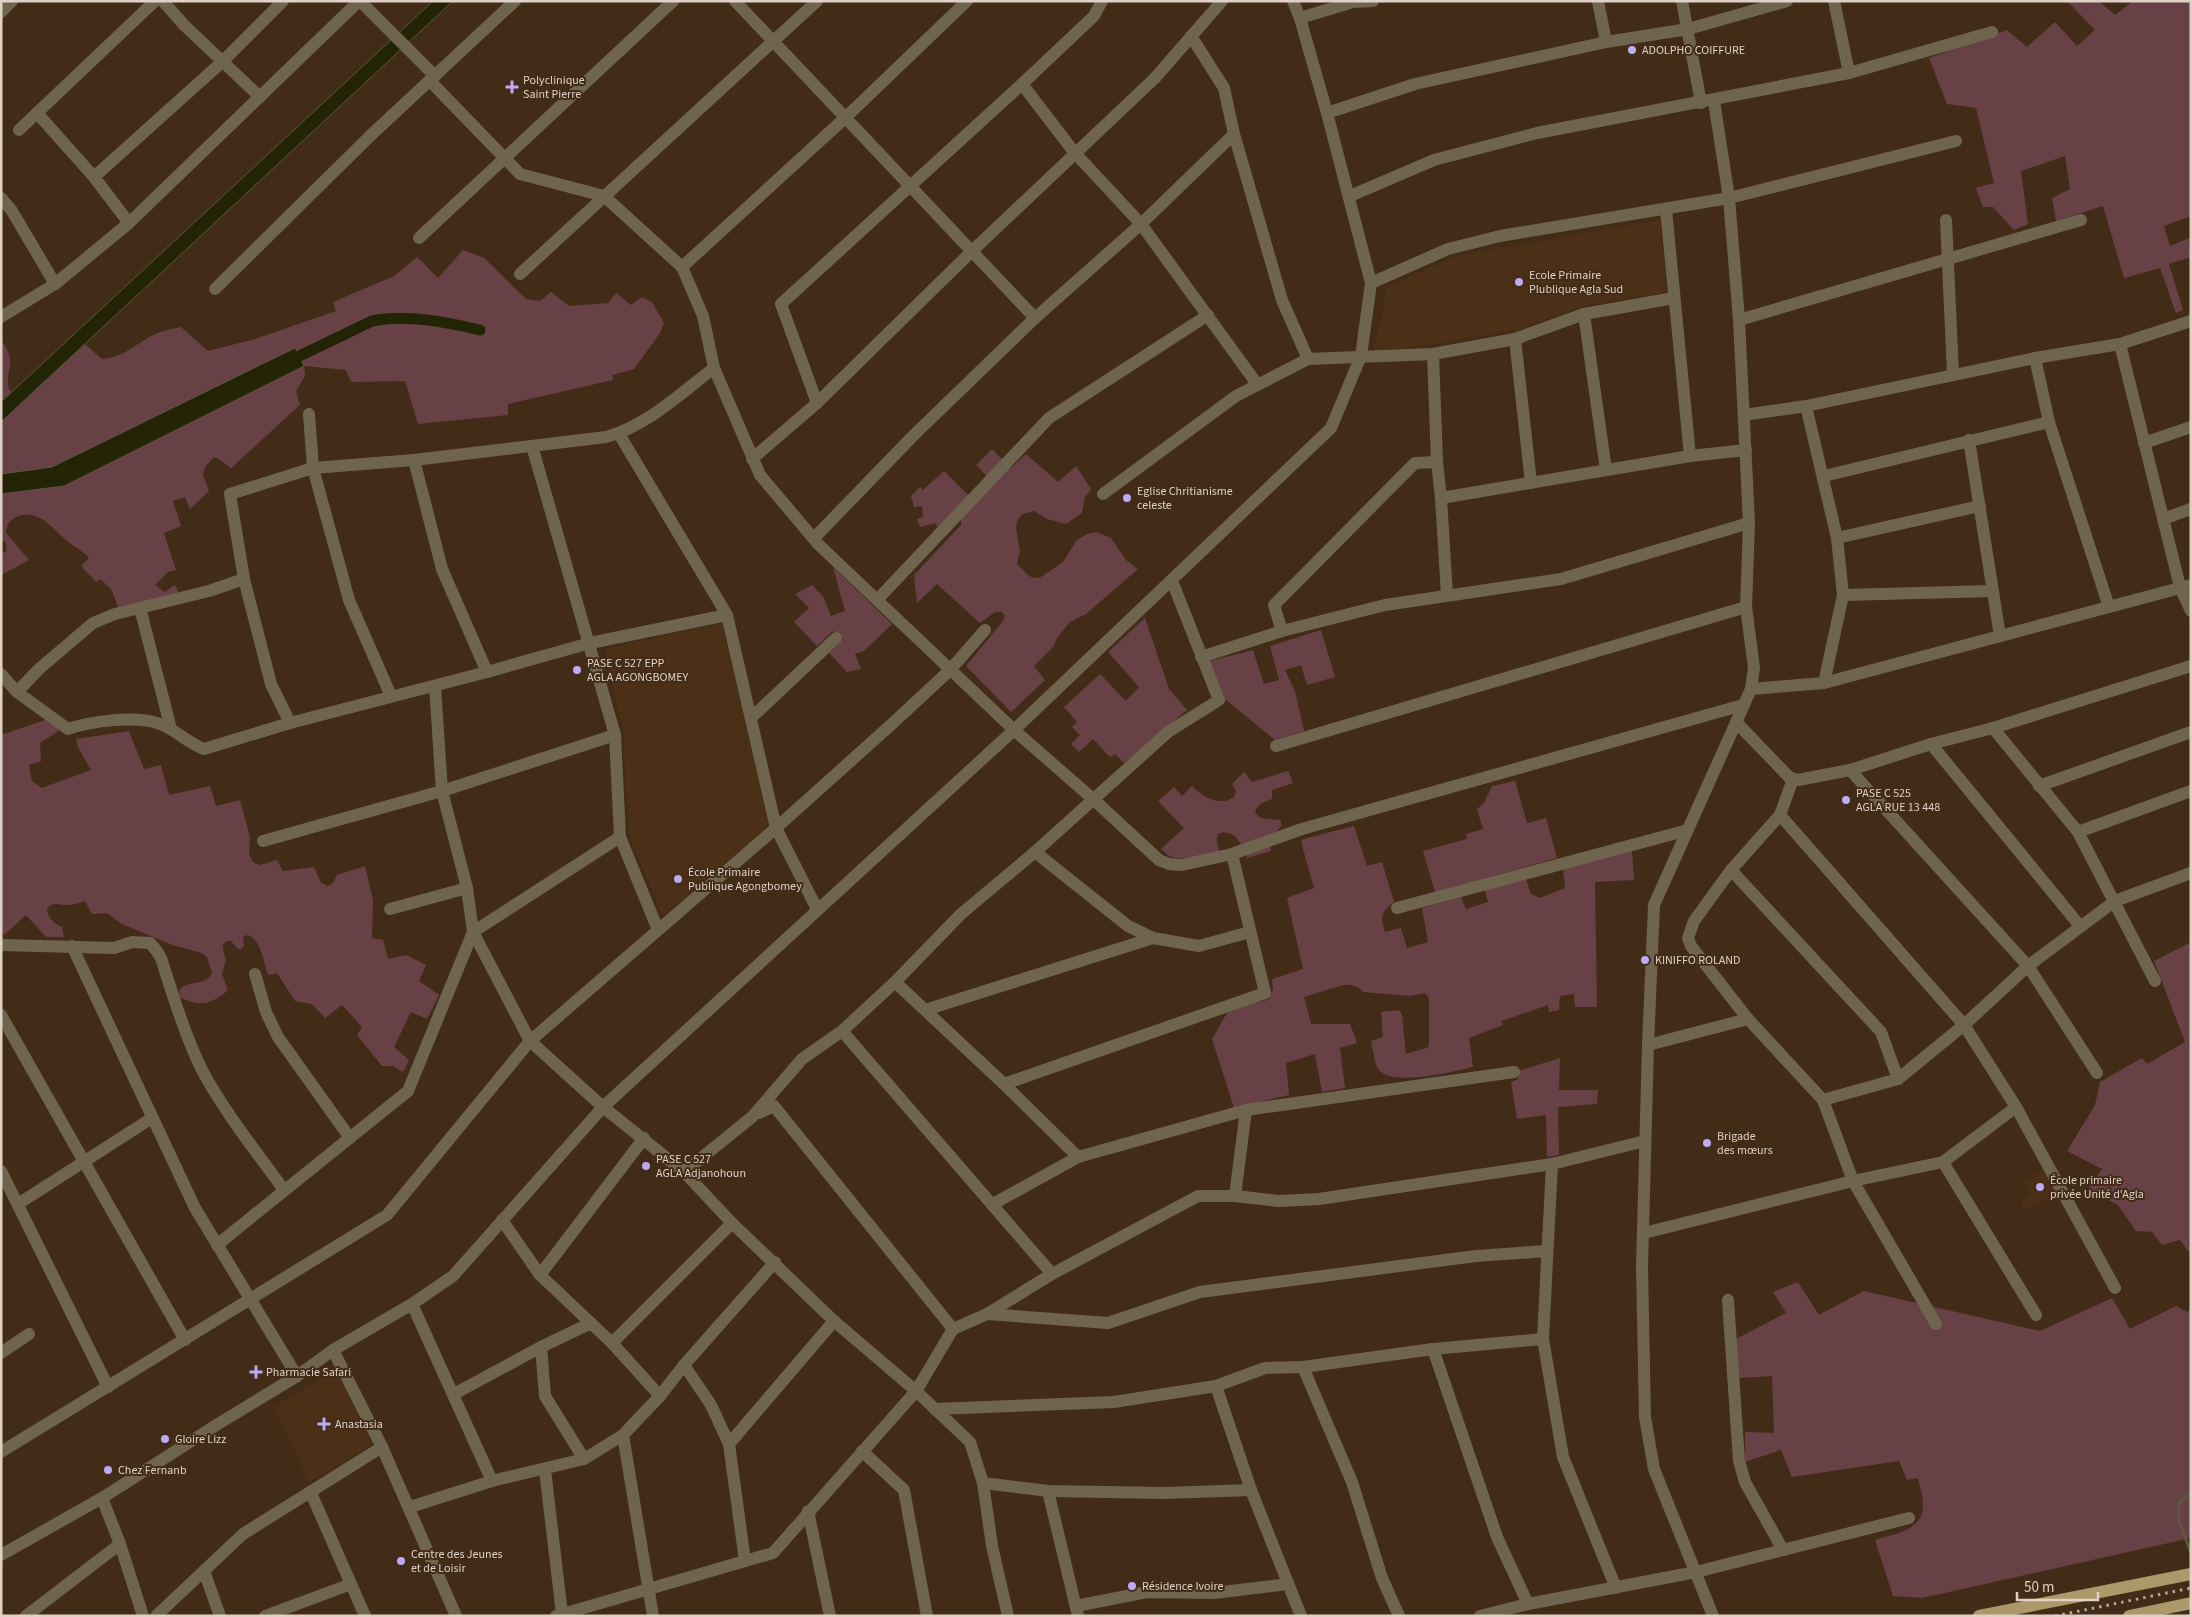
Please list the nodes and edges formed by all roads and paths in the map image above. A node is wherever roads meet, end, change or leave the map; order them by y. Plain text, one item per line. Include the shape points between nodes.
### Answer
1 (12, 1) edge
2 (155, 1) edge
3 (164, 1) edge
4 (282, 1) edge
5 (360, 1) edge
6 (515, 1) edge
7 (673, 1) edge
8 (735, 1) edge
9 (817, 1) edge
10 (967, 1) edge
11 (1102, 1) edge
12 (1222, 1) edge
13 (1293, 1) edge
14 (1373, 1) edge
15 (1598, 1) edge
16 (1682, 1) edge
17 (1787, 1) edge
18 (1834, 1) edge
19 (1, 12) edge
20 (1300, 18) junction
21 (1688, 28) junction
22 (1992, 32) dead end
23 (1191, 36) junction
24 (773, 42) junction
25 (1606, 42) junction
26 (222, 62) junction
27 (1849, 73) junction
28 (432, 78) junction
29 (1022, 84) junction
30 (260, 98) junction
31 (1714, 101) junction
32 (1701, 102) junction
33 (37, 113) junction
34 (1327, 113) junction
35 (845, 118) junction
36 (19, 130) dead end
37 (1234, 134) junction
38 (1956, 141) dead end
39 (1074, 152) junction
40 (505, 160) junction
41 (94, 178) junction
42 (909, 186) junction
43 (604, 196) junction
44 (1350, 196) junction
45 (1, 198) edge
46 (1729, 198) junction
47 (1666, 210) junction
48 (1946, 220) dead end
49 (2081, 220) dead end
50 (129, 222) junction
51 (1141, 224) junction
52 (419, 238) dead end
53 (971, 252) junction
54 (1948, 259) junction
55 (682, 267) junction
56 (520, 274) dead end
57 (1371, 283) junction
58 (55, 284) junction
59 (215, 289) dead end
60 (1674, 298) junction
61 (1584, 314) junction
62 (1208, 315) junction
63 (1, 317) edge
64 (1035, 318) junction
65 (1739, 320) junction
66 (2191, 321) edge
67 (1515, 339) junction
68 (2120, 344) junction
69 (1433, 354) junction
70 (1361, 356) junction
71 (1308, 358) junction
72 (2035, 358) junction
73 (714, 368) junction
74 (1953, 374) junction
75 (1257, 384) junction
76 (817, 404) junction
77 (1806, 406) junction
78 (309, 414) dead end
79 (1744, 415) junction
80 (2049, 422) junction
81 (2191, 427) edge
82 (619, 434) junction
83 (1969, 440) junction
84 (2144, 443) junction
85 (532, 446) junction
86 (1746, 450) junction
87 (1690, 456) junction
88 (752, 459) junction
89 (414, 460) junction
90 (1436, 462) junction
91 (313, 468) junction
92 (1606, 470) junction
93 (1824, 476) junction
94 (1531, 483) junction
95 (1103, 494) dead end
96 (1441, 498) junction
97 (1980, 506) junction
98 (2191, 509) edge
99 (2164, 519) junction
100 (1749, 524) junction
101 (814, 538) junction
102 (1837, 538) junction
103 (244, 579) junction
104 (1172, 581) junction
105 (2185, 586) edge
106 (1993, 590) junction
107 (1447, 595) junction
108 (1843, 595) junction
109 (877, 600) junction
110 (1746, 607) junction
111 (2109, 607) junction
112 (140, 608) junction
113 (2191, 611) edge
114 (727, 615) junction
115 (985, 630) dead end
116 (1282, 632) junction
117 (2000, 636) junction
118 (836, 638) dead end
119 (590, 643) junction
120 (1201, 657) junction
121 (2191, 666) edge
122 (950, 670) junction
123 (487, 672) junction
124 (1, 674) edge
125 (1824, 684) junction
126 (435, 686) junction
127 (1751, 689) junction
128 (17, 692) junction
129 (391, 696) junction
130 (1743, 705) junction
131 (751, 718) junction
132 (1736, 722) junction
133 (290, 723) junction
134 (1993, 728) junction
135 (171, 729) junction
136 (1014, 730) junction
137 (2191, 732) edge
138 (615, 735) junction
139 (1931, 744) junction
140 (1276, 746) dead end
141 (1850, 770) junction
142 (1793, 779) junction
143 (2040, 786) junction
144 (442, 791) junction
145 (2191, 791) edge
146 (1093, 799) junction
147 (1780, 814) junction
148 (776, 828) junction
149 (1688, 830) junction
150 (2078, 832) junction
151 (620, 837) junction
152 (264, 841) dead end
153 (1035, 852) junction
154 (1232, 854) junction
155 (1731, 870) junction
156 (2191, 873) edge
157 (467, 888) junction
158 (2115, 901) junction
159 (1397, 908) dead end
160 (390, 909) dead end
161 (817, 909) junction
162 (2080, 926) junction
163 (658, 930) junction
164 (473, 932) junction
165 (1250, 932) junction
166 (1153, 938) junction
167 (1, 945) edge
168 (72, 946) junction
169 (2028, 966) junction
170 (255, 974) dead end
171 (2155, 981) dead end
172 (895, 982) junction
173 (924, 1010) junction
174 (1, 1015) edge
175 (1748, 1019) junction
176 (1964, 1025) junction
177 (842, 1032) junction
178 (530, 1041) junction
179 (1648, 1045) junction
180 (1514, 1072) dead end
181 (2097, 1073) dead end
182 (1898, 1079) junction
183 (1004, 1084) junction
184 (1823, 1100) junction
185 (604, 1107) junction
186 (2016, 1107) junction
187 (1246, 1110) junction
188 (752, 1117) junction
189 (152, 1118) junction
190 (350, 1138) junction
191 (644, 1138) junction
192 (1645, 1141) junction
193 (1078, 1157) junction
194 (85, 1161) junction
195 (1943, 1162) junction
196 (1552, 1164) junction
197 (1, 1171) edge
198 (684, 1172) junction
199 (1853, 1181) junction
200 (284, 1190) junction
201 (1234, 1196) junction
202 (18, 1204) junction
203 (993, 1204) junction
204 (502, 1220) junction
205 (732, 1223) junction
206 (1644, 1233) junction
207 (217, 1245) junction
208 (1547, 1251) junction
209 (775, 1262) junction
210 (540, 1274) junction
211 (1052, 1274) junction
212 (2115, 1288) dead end
213 (252, 1299) junction
214 (1728, 1300) dead end
215 (412, 1304) junction
216 (988, 1314) junction
217 (2036, 1315) dead end
218 (834, 1321) junction
219 (591, 1323) junction
220 (1936, 1324) dead end
221 (954, 1329) junction
222 (29, 1334) dead end
223 (1543, 1338) junction
224 (185, 1340) junction
225 (612, 1343) junction
226 (541, 1347) junction
227 (1433, 1349) junction
228 (333, 1350) junction
229 (1, 1353) edge
230 (684, 1365) junction
231 (1304, 1367) junction
232 (296, 1376) junction
233 (1216, 1386) junction
234 (108, 1387) junction
235 (916, 1391) junction
236 (454, 1394) junction
237 (660, 1396) junction
238 (934, 1409) junction
239 (623, 1435) junction
240 (729, 1444) junction
241 (382, 1448) junction
242 (862, 1451) junction
243 (1, 1452) edge
244 (584, 1459) junction
245 (545, 1470) junction
246 (492, 1481) junction
247 (983, 1483) junction
248 (1251, 1490) junction
249 (1048, 1491) junction
250 (311, 1493) junction
251 (102, 1498) junction
252 (410, 1507) junction
253 (808, 1511) junction
254 (1909, 1518) dead end
255 (120, 1544) junction
256 (1784, 1550) junction
257 (1, 1555) edge
258 (745, 1560) junction
259 (204, 1570) junction
260 (1696, 1572) junction
261 (2191, 1574) edge
262 (351, 1584) junction
263 (1288, 1584) junction
264 (1616, 1588) junction
265 (648, 1589) junction
266 (2191, 1603) edge
267 (1528, 1604) junction
268 (1077, 1611) edge
269 (559, 1615) edge
270 (1006, 1615) edge
271 (26, 1616) edge
272 (143, 1616) edge
273 (156, 1616) edge
274 (220, 1616) edge
275 (266, 1616) edge
276 (365, 1616) edge
277 (456, 1616) edge
278 (653, 1616) edge
279 (830, 1616) edge
280 (926, 1616) edge
281 (1301, 1616) edge
282 (1399, 1616) edge
283 (1480, 1616) edge
284 (1712, 1616) edge
285 (1979, 1616) edge
286 (2129, 1616) edge

1 - 19 street
2 - 33 street
3 - 26 street
4 - 26 street
5 - 28 street
5 - 30 street
6 - 28 street
7 - 40 street
8 - 24 street
9 - 24 street
10 - 35 street
11 - 29 street via 1094,16
12 - 23 street
13 - 20 street
14 - 20 street via 1353,2
15 - 25 street
16 - 21 street
17 - 21 street
18 - 27 street
20 - 34 street
21 - 25 street
21 - 32 street
22 - 27 street
23 - 37 street via 1224,88
23 - 39 street via 1155,78
24 - 35 street
24 - 43 street
25 - 34 street via 1414,84
26 - 30 street
26 - 41 street
27 - 31 street
28 - 40 street
28 - 59 street
29 - 39 street
29 - 42 street
30 - 50 street
31 - 32 street
31 - 46 street
32 - 44 street via 1537,133 1434,160
33 - 36 street
33 - 41 street
34 - 44 street
35 - 42 street
35 - 55 street
37 - 51 street
37 - 71 street via 1282,300
38 - 46 street
39 - 51 street
39 - 53 street
40 - 43 street via 520,174
40 - 52 street
41 - 50 street
42 - 53 street
42 - 76 street via 780,304
43 - 55 street
43 - 56 street
44 - 57 street
45 - 58 street
46 - 47 street
46 - 65 street
47 - 57 street via 1500,236 1448,249
47 - 60 street
48 - 54 street
49 - 54 street
50 - 58 street
51 - 62 street
51 - 64 street
53 - 64 street
53 - 76 street
54 - 65 street
54 - 74 street
55 - 73 street via 704,316
57 - 70 street
58 - 63 street
60 - 61 street
60 - 87 street
61 - 67 street
61 - 92 street
62 - 75 street
62 - 109 street via 1049,418
64 - 101 street
65 - 79 street
66 - 68 street
67 - 69 street
67 - 94 street
68 - 72 street
68 - 84 street
69 - 70 street
69 - 90 street
70 - 71 street
70 - 104 street via 1330,428
71 - 75 street
72 - 74 street
72 - 80 street
73 - 82 street via 651,416
73 - 88 street
74 - 77 street
75 - 95 street
76 - 88 street
77 - 79 street
77 - 93 street
78 - 91 street
79 - 86 street
80 - 83 street
80 - 111 street
81 - 84 street
82 - 85 street
82 - 114 street
83 - 93 street
83 - 97 street
84 - 99 street
85 - 89 street
85 - 119 street
86 - 87 street
86 - 100 street
87 - 92 street
88 - 101 street via 760,476
89 - 91 street
89 - 123 street via 442,569
90 - 96 street
90 - 116 street via 1415,463 1274,605
91 - 103 street via 230,494
91 - 129 street via 348,600
92 - 94 street
93 - 102 street
94 - 96 street
96 - 107 street
97 - 102 street
97 - 106 street
98 - 99 street
99 - 105 street
100 - 107 street via 1561,579
100 - 110 street
101 - 109 street
102 - 108 street
103 - 112 street
103 - 133 street via 272,689
104 - 120 street
104 - 136 street
105 - 111 street
105 - 113 street
106 - 108 street
106 - 117 street
107 - 116 street via 1385,605
108 - 125 street
109 - 122 street
110 - 127 street via 1754,668
110 - 140 street
111 - 117 street
112 - 128 street via 93,624 38,669
112 - 135 street
114 - 119 street
114 - 131 street
115 - 122 street
116 - 120 street
117 - 125 street
118 - 131 street
119 - 123 street
119 - 138 street
120 - 146 street via 1219,700 1168,732
121 - 134 street
122 - 136 street
122 - 148 street
123 - 126 street
124 - 128 street
125 - 127 street
126 - 129 street
126 - 144 street
127 - 130 street
128 - 135 street via 68,729 83,724 143,720
129 - 133 street
130 - 132 street
130 - 154 street via 1302,829
131 - 148 street
132 - 142 street via 1788,778
132 - 149 street
133 - 135 street via 204,750
134 - 139 street
134 - 143 street
136 - 146 street
136 - 161 street
137 - 143 street
138 - 144 street
138 - 151 street
139 - 141 street
139 - 162 street
141 - 142 street
141 - 169 street
142 - 147 street
143 - 150 street
144 - 152 street
144 - 157 street
145 - 150 street
146 - 153 street
146 - 154 street via 1150,853 1169,864 1182,865
147 - 155 street
147 - 176 street
148 - 161 street
148 - 163 street
149 - 159 street
149 - 179 street via 1654,905
150 - 158 street
151 - 163 street
151 - 164 street
153 - 166 street via 1128,926
153 - 172 street via 961,914
154 - 165 street
155 - 175 street via 1694,921 1688,938
155 - 182 street via 1880,1032
156 - 158 street
157 - 160 street
157 - 164 street
158 - 162 street
158 - 171 street
161 - 185 street
162 - 169 street
163 - 178 street
164 - 178 street
164 - 190 street via 408,1091
165 - 166 street via 1199,946
165 - 183 street via 1265,993
166 - 173 street
167 - 168 street
168 - 189 street
168 - 200 street via 114,948 150,943 156,950 204,1074 236,1125
169 - 176 street
169 - 181 street
170 - 190 street via 266,1012 278,1037
172 - 173 street
172 - 177 street
173 - 183 street
174 - 194 street
175 - 179 street
175 - 184 street
176 - 182 street
176 - 186 street
177 - 188 street via 802,1059
177 - 203 street
178 - 185 street
178 - 213 street via 387,1215
179 - 192 street
180 - 187 street
182 - 184 street
183 - 193 street
184 - 199 street
185 - 191 street
185 - 204 street
186 - 195 street
186 - 212 street
187 - 193 street
187 - 201 street
188 - 198 street
188 - 221 street via 774,1106
189 - 194 street
189 - 207 street via 195,1208
190 - 200 street
191 - 198 street
191 - 210 street
192 - 196 street
192 - 206 street
193 - 203 street
194 - 202 street
194 - 224 street
195 - 199 street
195 - 217 street
196 - 201 street via 1319,1199 1279,1201
196 - 208 street
197 - 202 street
198 - 205 street
199 - 206 street
199 - 220 street
200 - 207 street
201 - 211 street via 1198,1196
202 - 234 street
203 - 211 street
204 - 210 street
204 - 215 street via 453,1276
205 - 209 street
205 - 225 street
206 - 260 street via 1645,1417 1654,1469
207 - 213 street
208 - 216 street via 1476,1256 1200,1292 1108,1323
208 - 223 street
209 - 218 street
209 - 230 street
210 - 219 street
211 - 216 street
213 - 224 street
213 - 232 street
214 - 256 street via 1739,1461 1745,1482
215 - 228 street
215 - 236 street
216 - 221 street
218 - 235 street
218 - 240 street
219 - 225 street
219 - 226 street
221 - 235 street
222 - 229 street
223 - 227 street
223 - 264 street via 1563,1456
224 - 234 street
225 - 237 street
226 - 236 street
226 - 244 street via 545,1396
227 - 231 street
227 - 267 street via 1497,1537
228 - 232 street
228 - 241 street
230 - 237 street
230 - 240 street via 712,1405
231 - 233 street via 1265,1368
231 - 282 street via 1352,1482 1382,1578
232 - 251 street
233 - 238 street via 1114,1402
233 - 248 street
234 - 243 street
235 - 238 street
235 - 242 street
236 - 246 street
237 - 239 street
238 - 247 street via 970,1442
239 - 244 street
239 - 265 street
240 - 258 street
241 - 250 street
241 - 252 street
242 - 253 street
242 - 280 street via 904,1490
244 - 245 street
245 - 246 street
245 - 269 street
246 - 252 street
247 - 249 street
247 - 270 street
248 - 249 street via 1164,1493
248 - 263 street
249 - 268 street
250 - 259 street via 243,1534
250 - 262 street
251 - 255 street
251 - 257 street
252 - 277 street
253 - 258 street via 773,1552
253 - 279 street
254 - 256 street
255 - 271 street
255 - 272 street
256 - 260 street
258 - 265 street
259 - 273 street
259 - 274 street
260 - 264 street
260 - 284 street
261 - 285 main road
262 - 275 street
262 - 276 street
263 - 268 street via 1214,1593 1147,1592
263 - 281 street
264 - 267 street
265 - 269 street
265 - 278 street
266 - 286 main road
267 - 283 street

